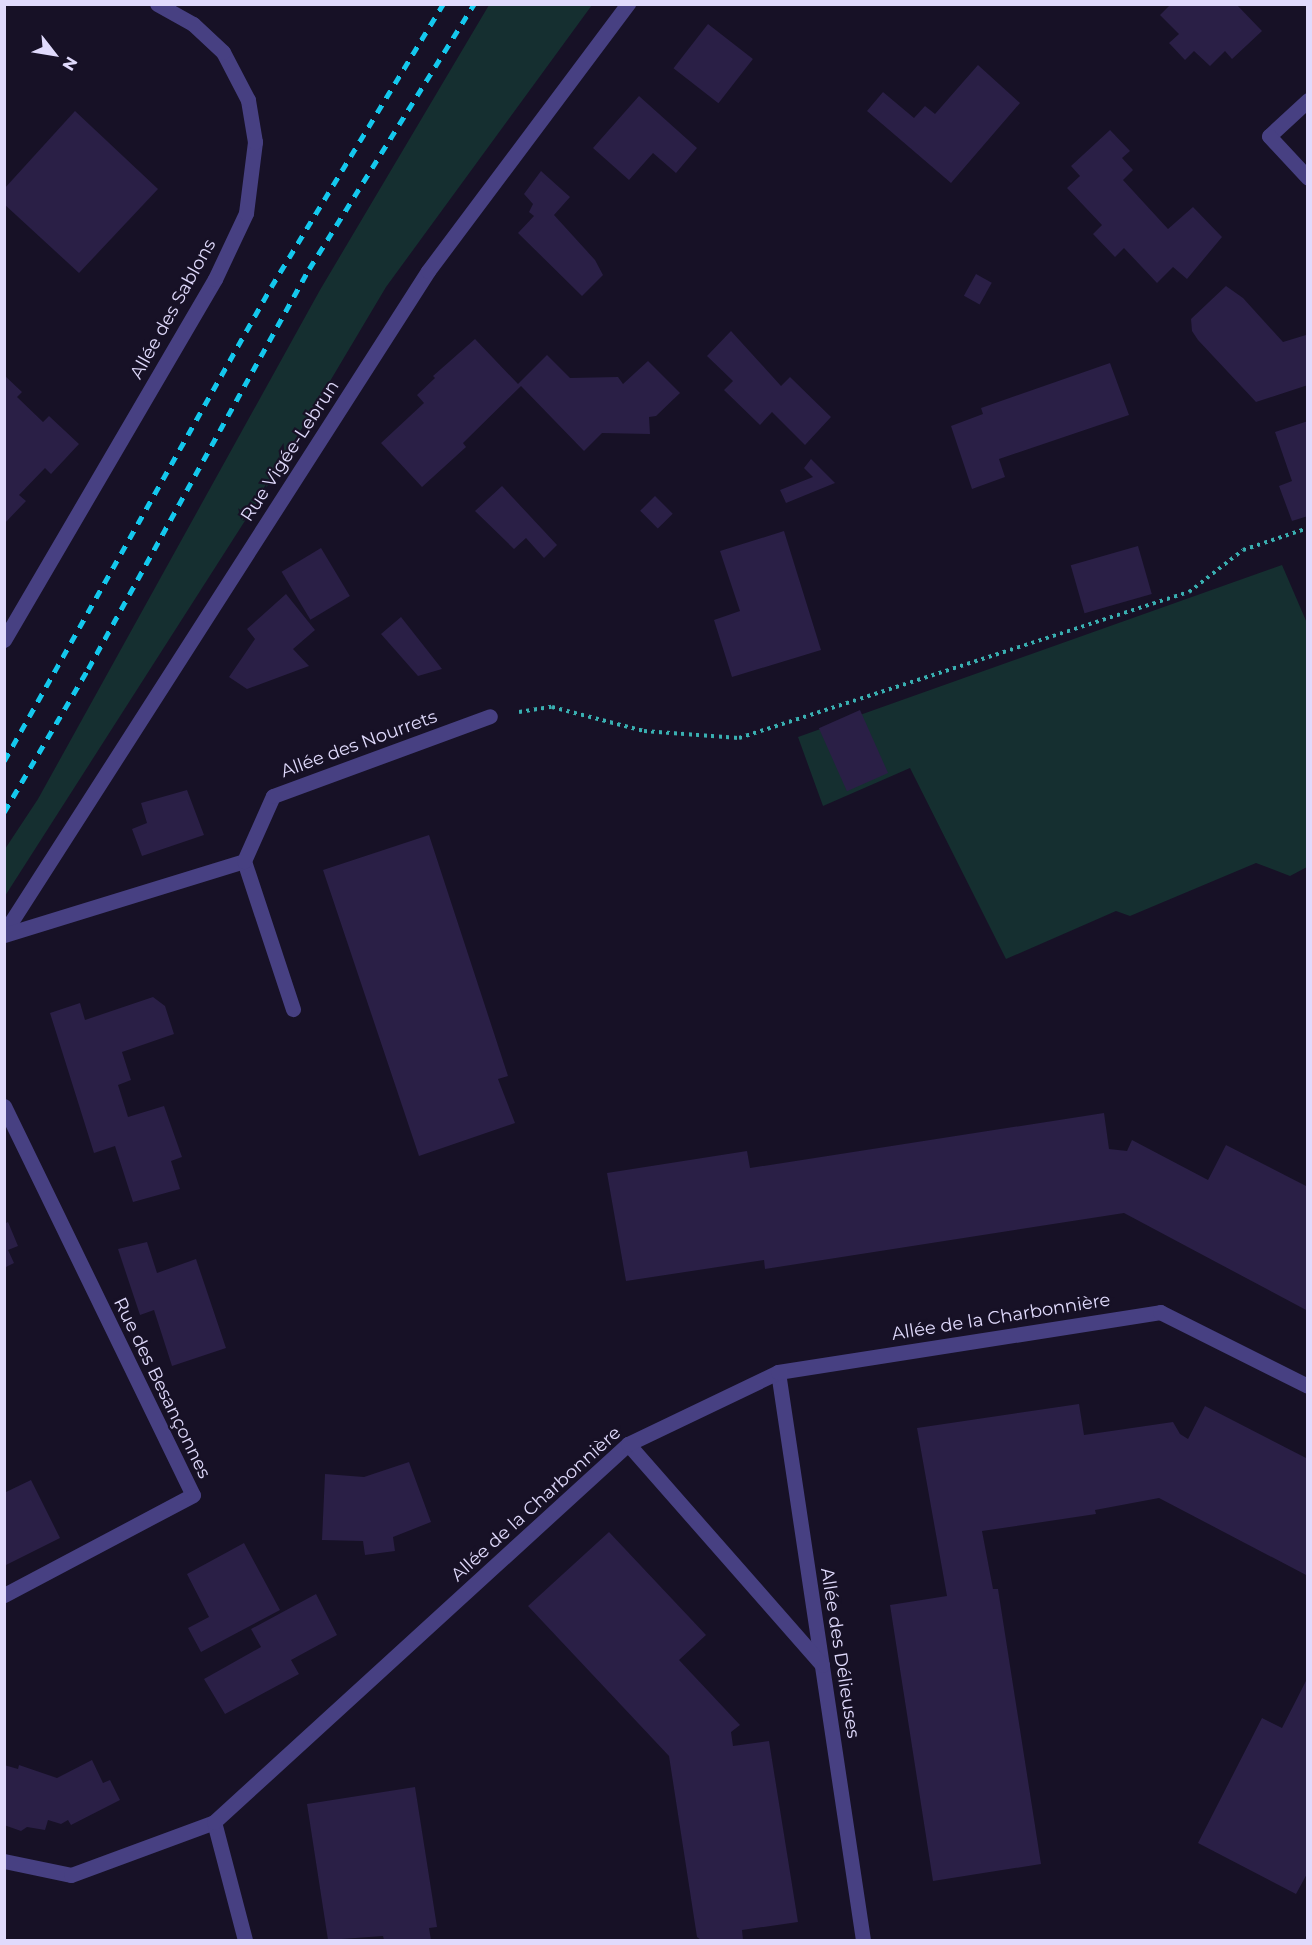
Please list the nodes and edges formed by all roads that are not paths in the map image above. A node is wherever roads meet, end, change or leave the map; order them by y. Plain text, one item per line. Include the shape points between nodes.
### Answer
1 (156, 4) edge
2 (628, 4) edge
3 (1308, 100) edge
4 (1308, 178) edge
5 (4, 640) edge
6 (490, 716) road end
7 (244, 861) junction
8 (4, 934) edge
9 (293, 1009) dead end
10 (4, 1106) edge
11 (778, 1372) junction
12 (1308, 1386) edge
13 (628, 1444) junction
14 (4, 1595) edge
15 (822, 1665) junction
16 (214, 1822) junction
17 (4, 1861) edge
18 (245, 1941) edge
19 (863, 1941) edge

1 - 5 street, Allée des Sablons via 193,24 223,52 248,100 255,142 246,213 215,279
2 - 8 street, Rue Vigée-Lebrun via 428,271
3 - 4 street via 1269,136
6 - 7 street, Allée des Nourrets via 273,796
7 - 8 street
7 - 9 street
10 - 14 street, Rue des Besançonnes via 193,1495
11 - 12 street, Allée de la Charbonnière via 1160,1312
11 - 13 street, Allée de la Charbonnière
11 - 15 street, Allée des Délieuses
13 - 15 street
13 - 16 street, Allée de la Charbonnière
15 - 19 street, Allée des Délieuses
16 - 17 street via 71,1875
16 - 18 street

